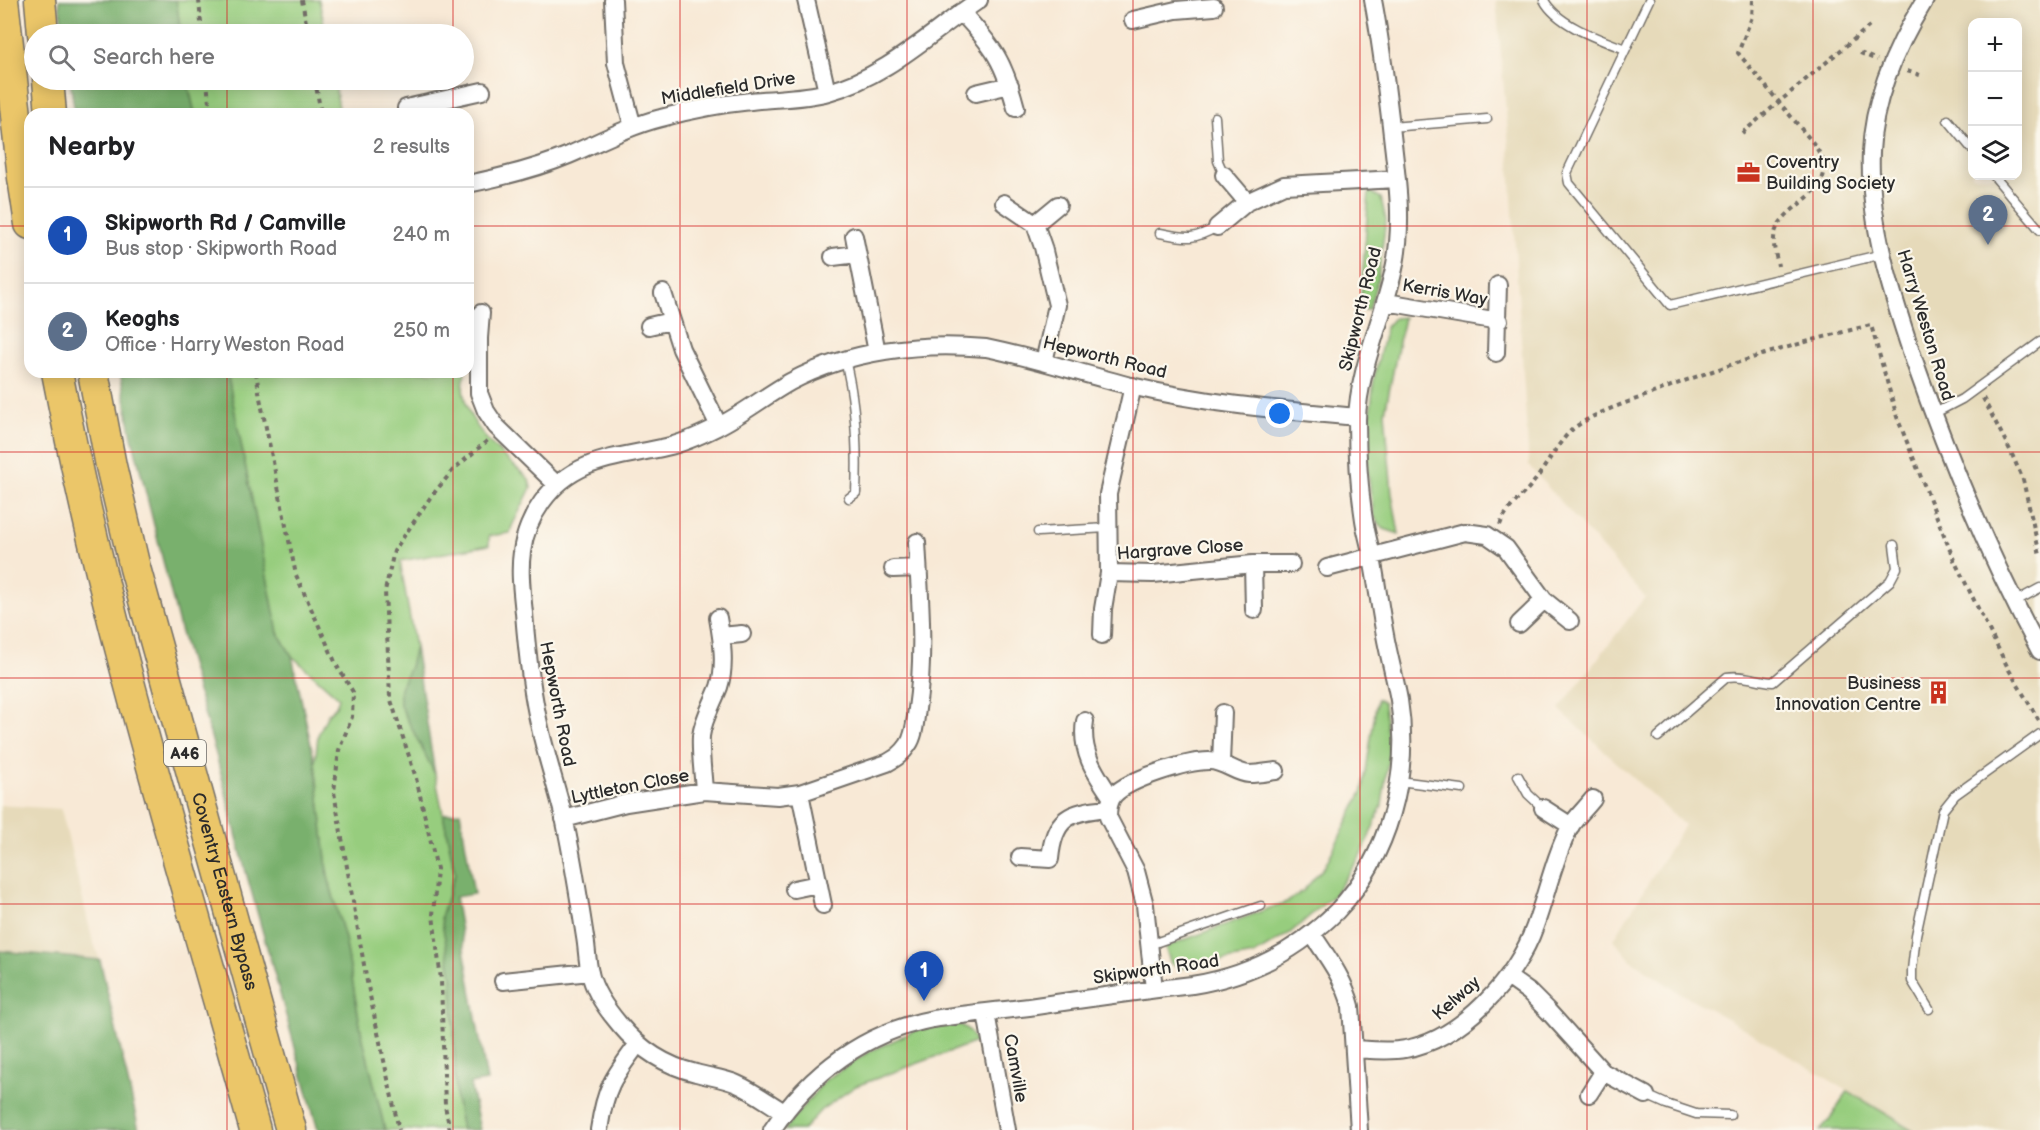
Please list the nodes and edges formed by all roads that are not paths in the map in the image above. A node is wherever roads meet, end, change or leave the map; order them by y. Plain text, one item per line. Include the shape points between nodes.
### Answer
1 (3, 0) edge
2 (40, 0) edge
3 (613, 0) edge
4 (806, 0) edge
5 (979, 0) edge
6 (1373, 0) edge
7 (1544, 0) edge
8 (1649, 0) edge
9 (1925, 0) edge
10 (1175, 5) edge
11 (1214, 7) dead end
12 (961, 12) junction
13 (1133, 20) dead end
14 (43, 24) edge
15 (1624, 49) junction
16 (1010, 85) junction
17 (49, 90) edge
18 (482, 91) dead end
19 (828, 92) junction
20 (976, 93) dead end
21 (444, 107) edge
22 (50, 108) edge
23 (406, 108) dead end
24 (1016, 108) dead end
25 (1215, 117) dead end
26 (1487, 119) dead end
27 (1948, 120) dead end
28 (633, 127) junction
29 (1390, 127) junction
30 (1968, 144) edge
31 (1224, 175) joint
32 (1397, 179) junction
33 (1998, 180) edge
34 (474, 183) edge
35 (24, 190) edge
36 (1004, 202) dead end
37 (1247, 202) junction
38 (1058, 205) dead end
39 (1035, 225) junction
40 (1217, 227) joint
41 (2040, 230) edge
42 (1160, 233) dead end
43 (854, 236) dead end
44 (857, 254) junction
45 (1883, 254) junction
46 (833, 257) dead end
47 (1498, 285) dead end
48 (663, 293) dead end
49 (1386, 302) junction
50 (481, 313) dead end
51 (671, 321) junction
52 (1498, 321) junction
53 (649, 326) dead end
54 (474, 338) edge
55 (2040, 342) edge
56 (877, 352) junction
57 (1496, 352) dead end
58 (844, 360) junction
59 (1044, 362) junction
60 (58, 378) edge
61 (94, 378) edge
62 (1132, 386) junction
63 (1933, 414) junction
64 (1357, 417) junction
65 (719, 426) junction
66 (557, 485) junction
67 (849, 498) dead end
68 (1107, 528) junction
69 (1038, 532) dead end
70 (917, 542) dead end
71 (1894, 545) dead end
72 (1372, 556) junction
73 (1253, 564) junction
74 (1291, 564) dead end
75 (918, 568) junction
76 (1327, 568) dead end
77 (893, 569) dead end
78 (1109, 573) junction
79 (2040, 588) edge
80 (1544, 600) junction
81 (2014, 603) junction
82 (1254, 610) dead end
83 (718, 618) dead end
84 (1570, 621) dead end
85 (1519, 624) dead end
86 (742, 634) dead end
87 (1102, 635) dead end
88 (721, 636) junction
89 (2040, 651) edge
90 (1223, 714) dead end
91 (1085, 721) dead end
92 (2040, 734) edge
93 (1658, 736) dead end
94 (1221, 763) junction
95 (1276, 771) dead end
96 (1518, 776) dead end
97 (1399, 781) junction
98 (1462, 789) dead end
99 (704, 791) junction
100 (800, 793) junction
101 (1593, 798) dead end
102 (1110, 803) junction
103 (1543, 808) joint
104 (564, 819) junction
105 (1571, 826) junction
106 (1020, 857) dead end
107 (818, 884) junction
108 (794, 889) dead end
109 (823, 905) dead end
110 (1261, 906) dead end
111 (1312, 934) junction
112 (1149, 945) junction
113 (590, 972) junction
114 (1508, 977) junction
115 (503, 981) dead end
116 (1154, 989) junction
117 (1929, 1009) dead end
118 (986, 1013) junction
119 (638, 1044) junction
120 (1355, 1049) junction
121 (1603, 1072) junction
122 (1589, 1094) dead end
123 (1647, 1095) joint
124 (784, 1112) junction
125 (1730, 1115) dead end
126 (255, 1130) edge
127 (291, 1130) edge
128 (599, 1130) edge
129 (772, 1130) edge
130 (1007, 1130) edge
131 (1359, 1130) edge

1 - 35 highway
2 - 14 highway
3 - 28 street via 616,63
4 - 19 street
5 - 12 street, Middlefield Drive
6 - 29 street, Skipworth Road
7 - 15 lane via 1549,10 1584,32
8 - 15 lane
9 - 45 street, Harry Weston Road via 1898,49 1875,120 1871,182
10 - 11 street
10 - 13 street
12 - 16 street via 996,54
12 - 19 street, Middlefield Drive via 880,70
15 - 45 lane via 1567,173 1569,183 1670,305
16 - 20 street
16 - 24 street
17 - 22 highway
18 - 21 street
19 - 28 street, Middlefield Drive via 720,106
21 - 23 street
25 - 31 lane via 1218,161
26 - 29 lane
27 - 30 lane
28 - 34 street, Middlefield Drive via 537,167
29 - 32 street, Skipworth Road
31 - 37 street
32 - 37 street via 1284,184
32 - 49 street, Skipworth Road via 1400,217
33 - 41 lane
36 - 39 street
37 - 40 street
38 - 39 street
39 - 59 street via 1057,305
40 - 42 lane via 1188,238
43 - 44 street
44 - 46 street
44 - 56 street
45 - 63 street, Harry Weston Road via 1899,316
47 - 52 street, Kerris Way
48 - 51 street
49 - 52 street, Kerris Way
49 - 64 street, Skipworth Road via 1362,381
50 - 54 street
51 - 53 street
51 - 65 street
52 - 57 street, Kerris Way
54 - 66 street via 479,393 486,411 500,430
55 - 63 lane via 1962,399
56 - 58 street, Hepworth Road
56 - 59 street, Hepworth Road via 962,346
58 - 65 street, Hepworth Road via 791,381
58 - 67 lane via 854,407 857,460 856,493
59 - 62 street, Hepworth Road
60 - 126 highway, Coventry Eastern Bypass / A46 via 102,583
61 - 127 highway, Coventry Eastern Bypass / A46 via 135,568
62 - 64 street, Hepworth Road via 1243,406
62 - 68 street, Hargrave Close via 1108,494
63 - 81 street, Harry Weston Road via 1966,499
64 - 72 street, Skipworth Road via 1364,521
65 - 66 street, Hepworth Road via 669,446 607,457 583,466
66 - 104 street, Hepworth Road via 530,524 522,551 521,582 532,690
68 - 69 lane
68 - 78 street, Hargrave Close
70 - 75 street, Lyttleton Close
71 - 93 lane via 1897,568 1890,581 1773,682 1738,675 1727,677
72 - 76 street
72 - 80 street via 1465,532 1487,535 1506,548
72 - 97 street, Skipworth Road via 1399,702
73 - 74 street, Hargrave Close
73 - 78 street, Hargrave Close via 1153,574
73 - 82 street, Hargrave Close
75 - 77 street
75 - 100 street, Lyttleton Close via 921,670 909,743 887,763
78 - 87 street, Hargrave Close
79 - 81 lane
80 - 84 street
80 - 85 street
81 - 89 street, Harry Weston Road
83 - 88 street
86 - 88 street
88 - 99 street via 720,684 702,735
90 - 94 street
91 - 102 street via 1083,740 1089,760
92 - 117 lane via 1955,795 1943,810 1912,970 1912,981
94 - 95 street via 1248,774
94 - 102 street via 1189,763 1154,774 1123,789
96 - 103 lane via 1528,794
97 - 98 lane
97 - 111 street, Skipworth Road via 1382,843 1368,870 1343,904
99 - 100 street, Lyttleton Close via 778,796
99 - 104 street, Lyttleton Close via 626,803
100 - 107 street
101 - 105 street, Kelway
102 - 106 street via 1065,819 1055,831 1050,859
102 - 112 street via 1108,817 1136,871
103 - 105 street
104 - 113 street, Hepworth Road
105 - 114 street, Kelway via 1545,888 1536,925
107 - 108 street
107 - 109 street
110 - 112 lane
111 - 116 street, Skipworth Road via 1246,973 1218,981
111 - 120 street via 1347,990
112 - 116 street
113 - 115 street
113 - 119 street, Hepworth Road via 603,1004
114 - 120 street, Kelway via 1466,1020 1434,1041 1405,1049
114 - 121 street, Kelway via 1548,1011
116 - 118 street, Skipworth Road
118 - 124 street, Skipworth Road via 932,1020 888,1032 853,1049 824,1069
118 - 130 street, Camville
119 - 124 street, Hepworth Road via 676,1067 740,1085
119 - 128 street via 605,1094
120 - 131 street
121 - 122 street
121 - 123 street, Kelway
123 - 125 lane via 1696,1114
124 - 129 street, Skipworth Road

